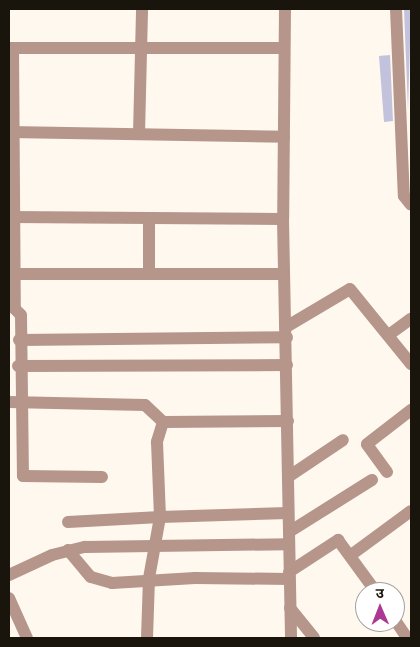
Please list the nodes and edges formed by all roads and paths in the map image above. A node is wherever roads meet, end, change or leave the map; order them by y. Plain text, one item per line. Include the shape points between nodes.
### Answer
1 (142, 9) edge
2 (285, 9) edge
3 (396, 9) edge
4 (11, 48) edge
5 (141, 48) junction
6 (284, 48) junction
7 (11, 132) edge
8 (140, 134) junction
9 (284, 137) junction
10 (411, 205) edge
11 (12, 217) edge
12 (149, 218) junction
13 (283, 219) junction
14 (15, 274) junction
15 (149, 274) junction
16 (284, 274) junction
17 (15, 315) edge
18 (411, 319) edge
19 (287, 332) junction
20 (390, 334) junction
21 (19, 340) junction
22 (411, 364) edge
23 (287, 365) junction
24 (18, 366) junction
25 (14, 402) edge
26 (411, 410) edge
27 (162, 422) junction
28 (288, 422) junction
29 (343, 440) dead end
30 (387, 472) dead end
31 (102, 477) dead end
32 (288, 477) junction
33 (372, 480) dead end
34 (411, 511) edge
35 (288, 513) junction
36 (160, 517) junction
37 (68, 522) dead end
38 (288, 538) junction
39 (155, 547) junction
40 (68, 550) junction
41 (351, 555) junction
42 (9, 575) edge
43 (289, 575) junction
44 (149, 582) junction
45 (369, 582) edge
46 (9, 598) edge
47 (290, 608) junction
48 (27, 638) edge
49 (147, 638) edge
50 (291, 638) edge
51 (314, 638) edge

1 - 5 street
2 - 6 street
3 - 10 street via 404,196
4 - 5 street
4 - 7 street
5 - 6 street
5 - 8 street
6 - 9 street
7 - 8 street
7 - 11 street
8 - 9 street
9 - 13 street
11 - 12 street
11 - 14 street
12 - 13 street
12 - 15 street
13 - 16 street
14 - 15 street
14 - 17 street
15 - 16 street
16 - 19 street
17 - 21 street
18 - 20 street
19 - 20 street via 350,289
19 - 21 street
19 - 23 street
20 - 22 street
21 - 24 street
23 - 24 street
23 - 28 street
24 - 25 street
25 - 27 street via 145,406
25 - 31 street via 22,476
26 - 30 street via 367,444
27 - 28 street
27 - 36 street via 157,442
28 - 32 street
29 - 32 street
32 - 35 street
33 - 38 street
34 - 41 street
35 - 36 street
35 - 38 street
36 - 37 street
36 - 39 street
38 - 39 street
38 - 43 street
39 - 40 street
39 - 44 street
40 - 42 street
40 - 44 street via 91,577 112,583
41 - 43 street via 341,541 334,540
41 - 45 street
43 - 44 street
43 - 47 street
44 - 49 street
46 - 48 street
47 - 50 street
47 - 51 street

